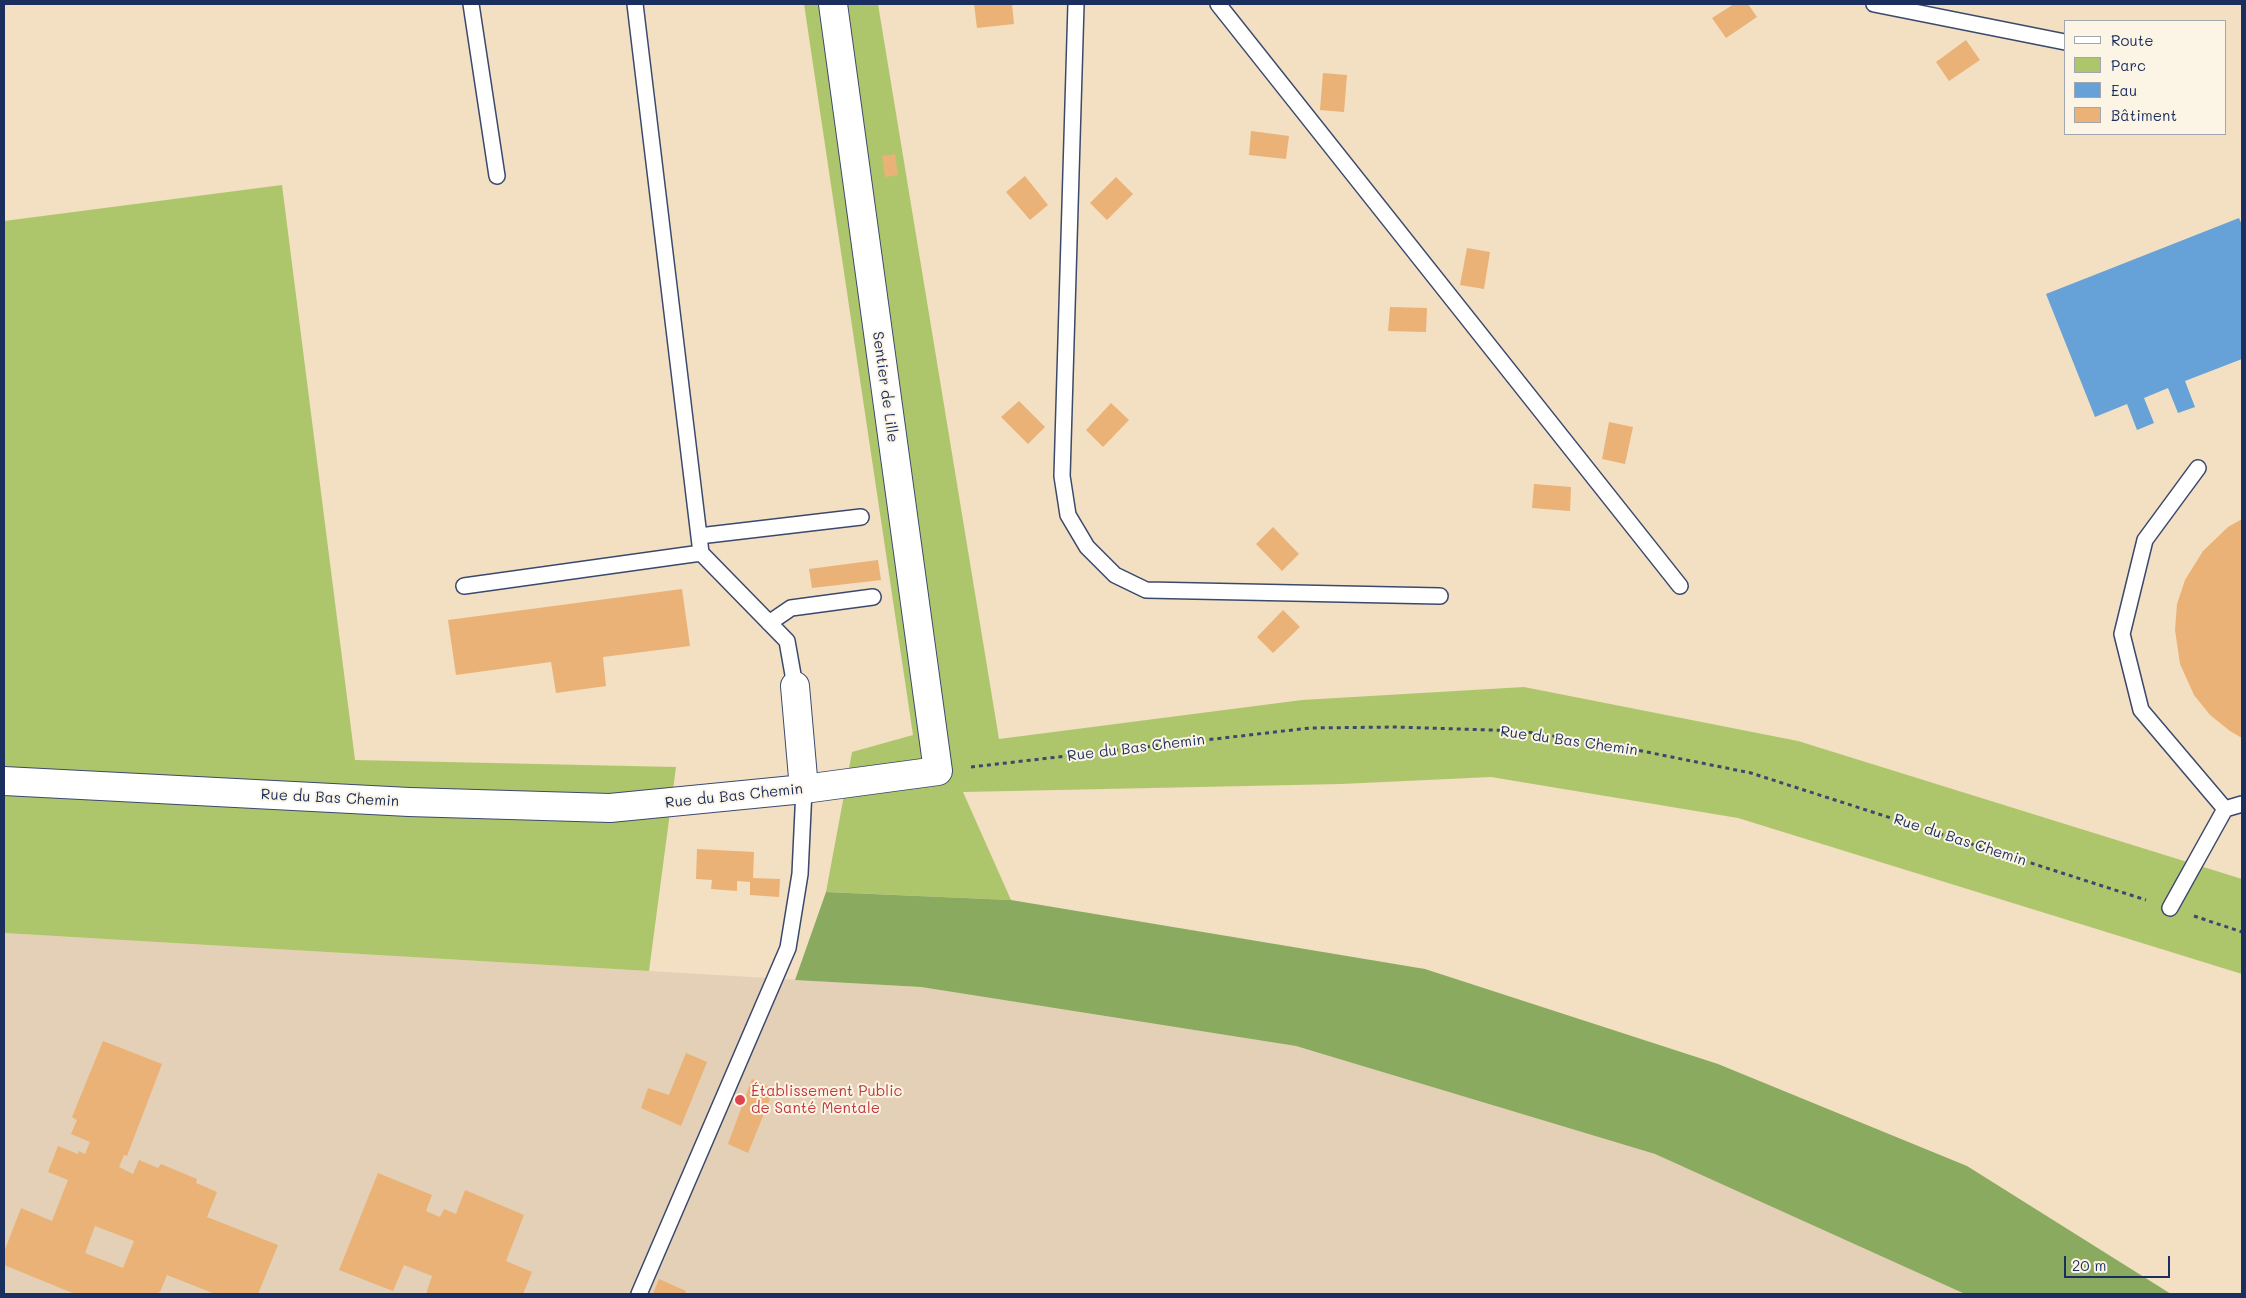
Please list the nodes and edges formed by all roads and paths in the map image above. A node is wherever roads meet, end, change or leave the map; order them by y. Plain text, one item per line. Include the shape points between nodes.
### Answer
1 (471, 4) edge
2 (635, 4) edge
3 (833, 4) edge
4 (1076, 4) edge
5 (1218, 4) edge
6 (1874, 4) edge
7 (2064, 42) edge
8 (497, 176) dead end
9 (2198, 468) dead end
10 (861, 516) dead end
11 (699, 536) junction
12 (701, 553) junction
13 (464, 586) dead end
14 (1680, 586) dead end
15 (1440, 596) dead end
16 (874, 598) dead end
17 (769, 622) junction
18 (794, 686) joint
19 (938, 771) junction
20 (4, 781) edge
21 (804, 789) junction
22 (2242, 804) edge
23 (2225, 809) junction
24 (2170, 908) junction
25 (2242, 932) edge
26 (639, 1294) edge

1 - 8 lane
2 - 11 lane
3 - 19 street, Sentier de Lille
4 - 15 lane via 1062,476 1068,515 1087,548 1115,575 1146,590
5 - 14 lane
6 - 7 lane
9 - 23 lane via 2145,540 2122,634 2141,710
10 - 11 lane
11 - 12 lane
12 - 13 lane
12 - 17 lane
16 - 17 lane via 791,608
17 - 18 lane via 787,641
18 - 21 street
19 - 21 street, Rue du Bas Chemin
19 - 24 path, Rue du Bas Chemin via 1310,728 1396,726 1521,731 1751,773
20 - 21 street, Rue du Bas Chemin via 577,808 641,806
21 - 26 lane via 800,874 788,948
22 - 23 lane
23 - 24 lane
24 - 25 path, Rue du Bas Chemin

